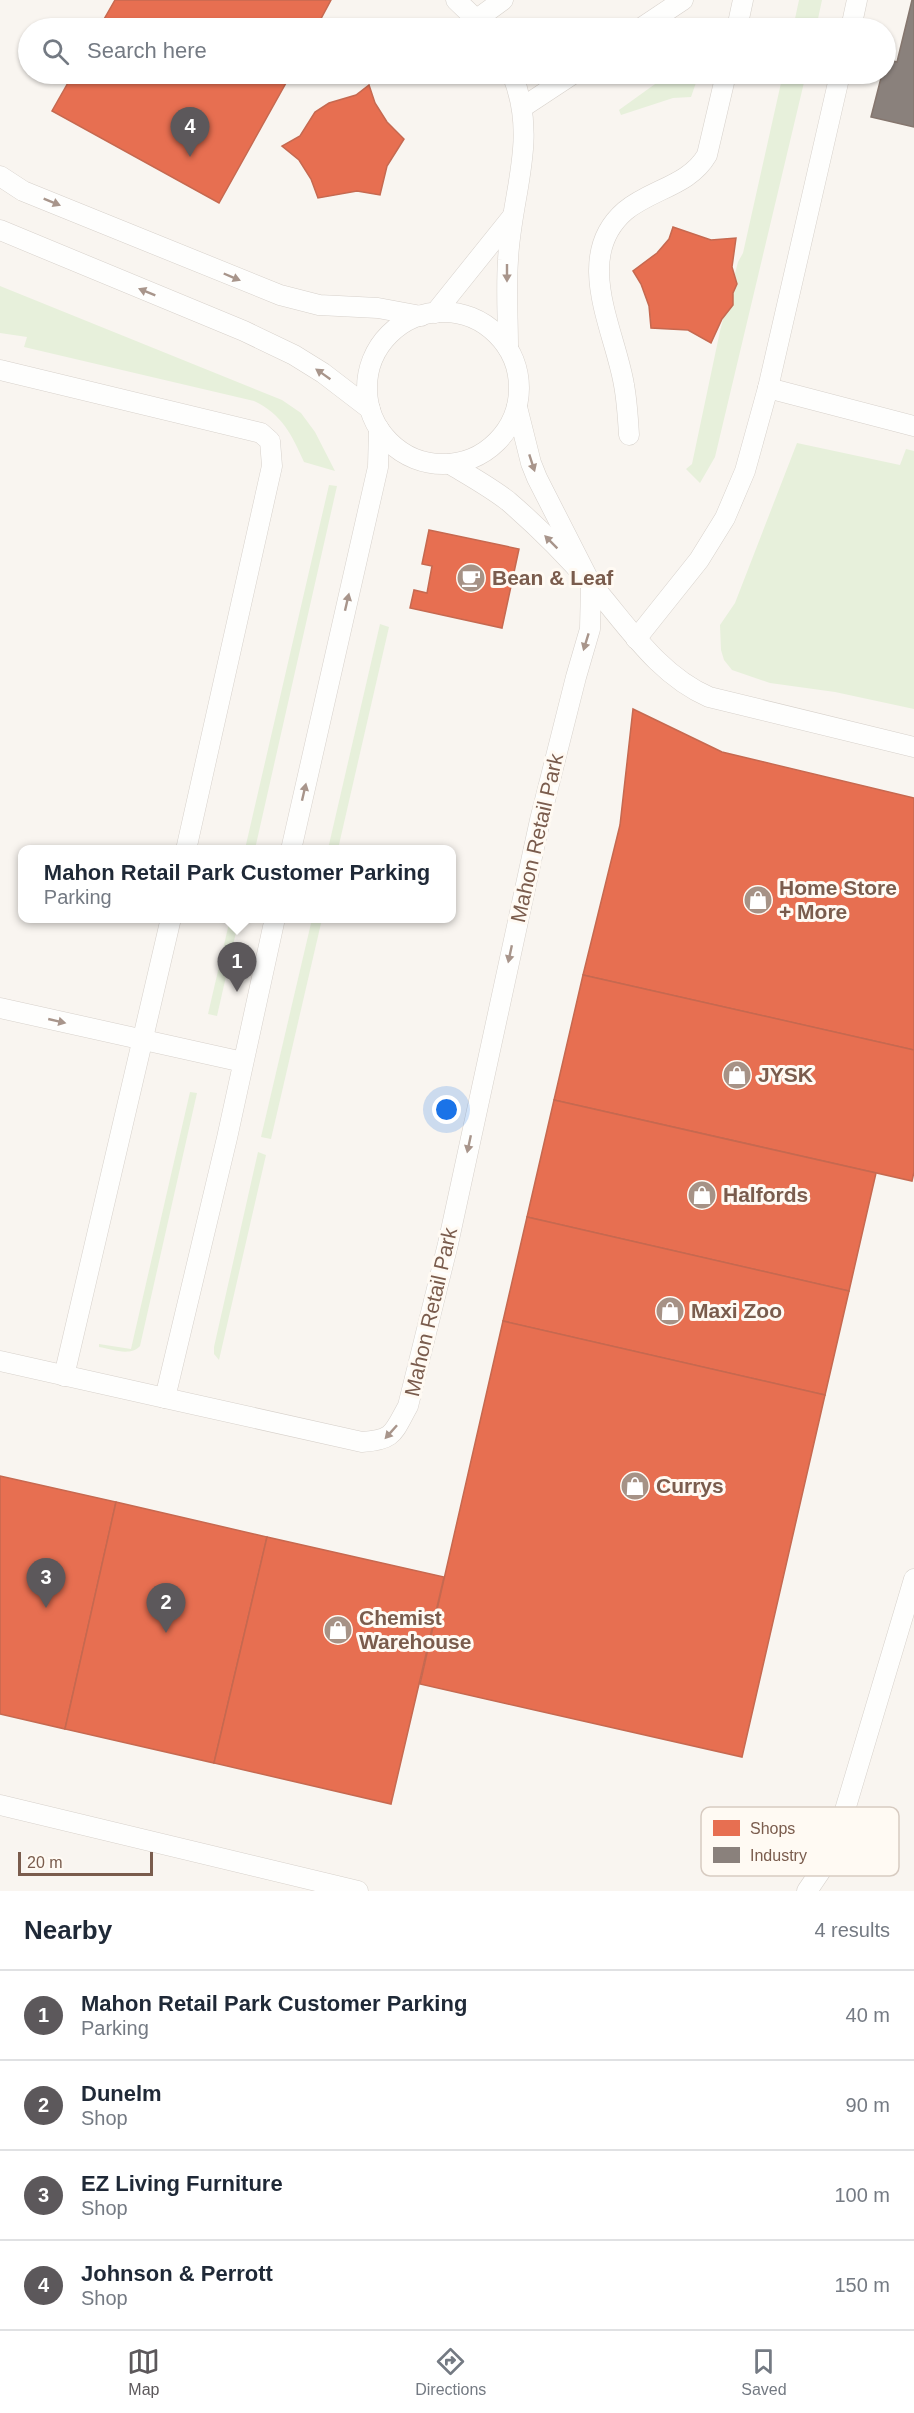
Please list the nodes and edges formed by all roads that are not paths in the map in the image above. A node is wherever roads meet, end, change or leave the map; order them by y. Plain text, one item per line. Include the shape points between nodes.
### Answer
1 (456, 0) edge
2 (503, 0) edge
3 (683, 0) edge
4 (743, 0) edge
5 (857, 0) edge
6 (475, 18) edge
7 (486, 18) edge
8 (656, 18) edge
9 (739, 18) edge
10 (853, 18) edge
11 (515, 84) edge
12 (558, 84) edge
13 (724, 84) edge
14 (838, 84) edge
15 (523, 107) junction
16 (0, 176) edge
17 (514, 215) junction
18 (0, 230) edge
19 (428, 315) junction
20 (508, 348) junction
21 (0, 370) edge
22 (768, 388) junction
23 (517, 407) junction
24 (370, 409) junction
25 (914, 426) edge
26 (379, 429) junction
27 (629, 435) dead end
28 (450, 464) junction
29 (591, 584) junction
30 (636, 639) junction
31 (914, 747) edge
32 (187, 845) edge
33 (292, 845) edge
34 (170, 923) edge
35 (274, 923) edge
36 (0, 1008) edge
37 (143, 1041) junction
38 (243, 1062) junction
39 (0, 1361) edge
40 (64, 1376) junction
41 (165, 1398) junction
42 (914, 1579) edge
43 (0, 1806) edge
44 (846, 1807) edge
45 (817, 1876) edge
46 (358, 1891) edge
47 (807, 1891) edge

1 - 6 lane
2 - 7 lane
3 - 8 lane
4 - 9 lane
5 - 10 lane
11 - 15 lane
12 - 15 lane
13 - 27 lane via 709,148 700,167 684,180 636,202 619,217 599,260 604,312 624,384
14 - 22 lane
15 - 17 lane via 525,131
16 -> 19 lane via 23,190 280,295 319,305
17 - 19 lane
17 -> 20 lane via 508,259
24 -> 18 lane via 294,355
19 - 20 lane via 452,312 474,318 493,330
19 - 24 lane via 405,322 386,338 373,360 367,384
20 - 23 lane via 518,377
21 - 32 lane via 261,433 270,441 272,466
22 - 25 lane
22 - 30 lane via 745,471 725,518 699,560
23 - 28 lane via 492,446 472,458
23 -> 29 lane via 537,478
24 - 26 lane
26 - 28 lane via 392,445 410,457
33 -> 26 lane via 378,467
29 -> 28 lane via 507,501
29 - 30 lane
29 -> 41 lane, Mahon Retail Park via 590,629 540,820 448,1244 408,1406 395,1429 383,1440 362,1442
30 - 31 lane via 679,681 709,697
34 - 37 lane
35 - 38 lane
36 -> 37 lane
37 - 38 lane
37 - 40 lane
38 - 41 lane
39 - 40 lane, Mahon Retail Park
40 - 41 lane, Mahon Retail Park
42 - 44 lane
43 - 46 lane
45 - 47 lane

